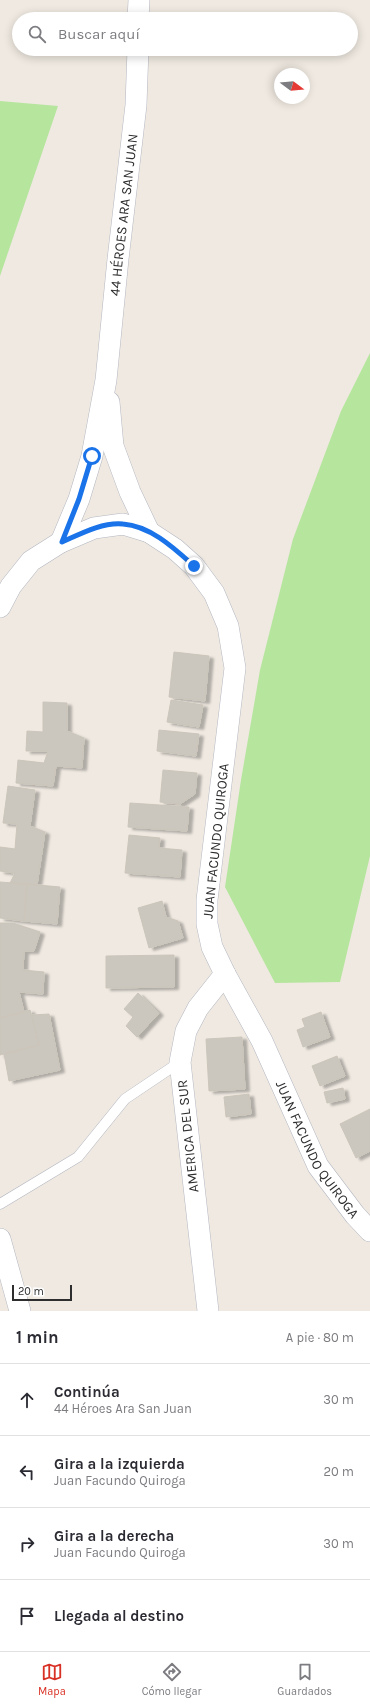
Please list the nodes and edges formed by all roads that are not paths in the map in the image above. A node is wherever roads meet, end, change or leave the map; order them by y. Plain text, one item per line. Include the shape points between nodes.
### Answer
1 (139, 0) edge
2 (138, 12) edge
3 (138, 56) edge
4 (106, 380) junction
5 (149, 532) junction
6 (62, 542) junction
7 (0, 607) edge
8 (225, 974) junction
9 (180, 1062) junction
10 (0, 1204) edge
11 (370, 1231) edge
12 (0, 1239) edge
13 (20, 1311) edge
14 (208, 1311) edge

1 - 2 street
3 - 4 street, 44 HÉROES ARA SAN JUAN via 136,105
4 - 5 street, 44 HÉROES ARA SAN JUAN via 113,446 130,492
4 - 6 street, 44 HÉROES ARA SAN JUAN via 92,456
5 - 6 street, JUAN FACUNDO QUIROGA via 123,524 94,528
5 - 8 street, JUAN FACUNDO QUIROGA via 175,549 194,566 214,593 228,626 235,668 207,900 207,924 212,947
6 - 7 street, JUAN FACUNDO QUIROGA via 30,561 11,586
8 - 9 street, AMERICA DEL SUR via 198,1008 186,1031
8 - 11 street, JUAN FACUNDO QUIROGA via 262,1041 318,1166 355,1216
9 - 10 lane via 125,1099 78,1157
9 - 14 street, AMERICA DEL SUR
12 - 13 street

